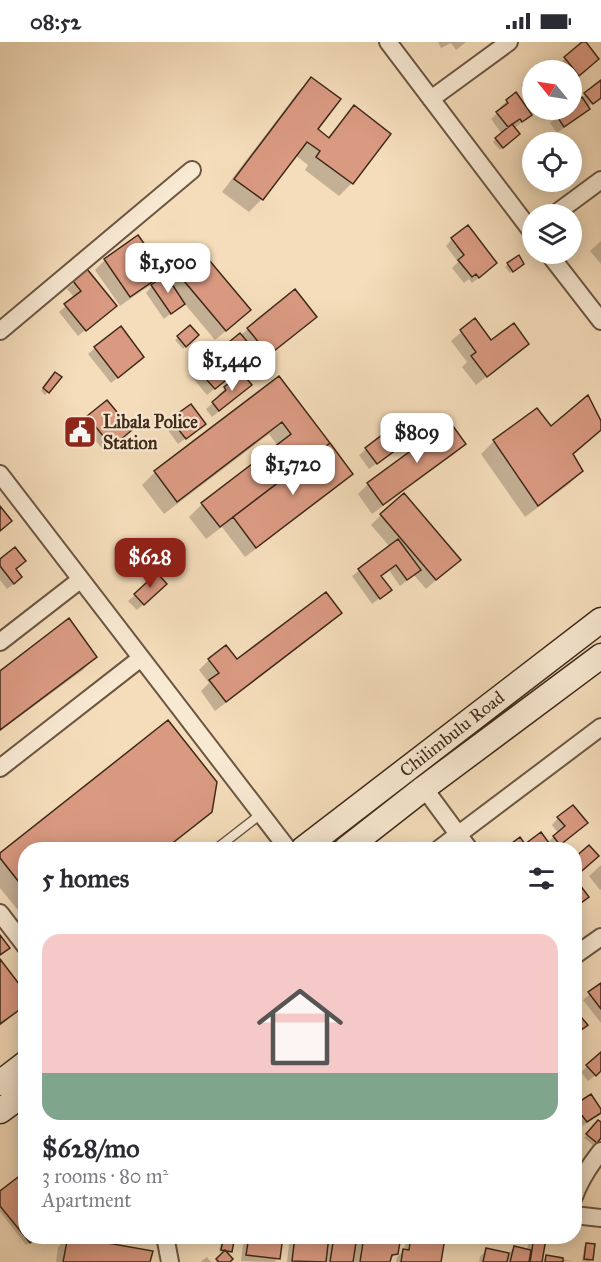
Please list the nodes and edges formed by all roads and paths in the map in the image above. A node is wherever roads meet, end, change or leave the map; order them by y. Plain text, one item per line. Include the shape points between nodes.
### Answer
1 (388, 42) edge
2 (509, 42) edge
3 (431, 99) junction
4 (192, 170) dead end
5 (601, 180) edge
6 (569, 204) edge
7 (522, 219) edge
8 (557, 264) edge
9 (601, 321) edge
10 (0, 331) edge
11 (0, 474) edge
12 (80, 580) junction
13 (601, 620) edge
14 (0, 642) edge
15 (601, 656) edge
16 (141, 658) junction
17 (601, 727) edge
18 (0, 768) edge
19 (424, 788) junction
20 (261, 814) junction
21 (458, 835) junction
22 (225, 842) edge
23 (283, 842) edge
24 (312, 842) edge
25 (355, 842) edge
26 (449, 842) edge
27 (464, 842) edge
28 (0, 913) edge
29 (18, 936) edge
30 (601, 937) edge
31 (582, 950) edge
32 (18, 1069) edge
33 (0, 1083) edge
34 (18, 1098) edge
35 (0, 1111) edge
36 (601, 1151) edge
37 (582, 1180) edge
38 (582, 1216) edge
39 (601, 1218) edge
40 (167, 1244) edge
41 (170, 1262) edge

1 - 3 street
2 - 3 street
3 - 7 street
4 - 10 street
5 - 6 street
8 - 9 street
11 - 12 street
12 - 14 street
12 - 16 street
13 - 24 main road, Chilimbulu Road
15 - 19 main road, Chilimbulu Road
16 - 18 street
16 - 20 street
17 - 21 street
19 - 21 street
19 - 25 main road, Chilimbulu Road
20 - 22 lane
20 - 23 street
21 - 26 street
21 - 27 street
28 - 29 street
30 - 31 street
32 - 33 main road
34 - 35 main road
36 - 37 street
38 - 39 street
40 - 41 street

